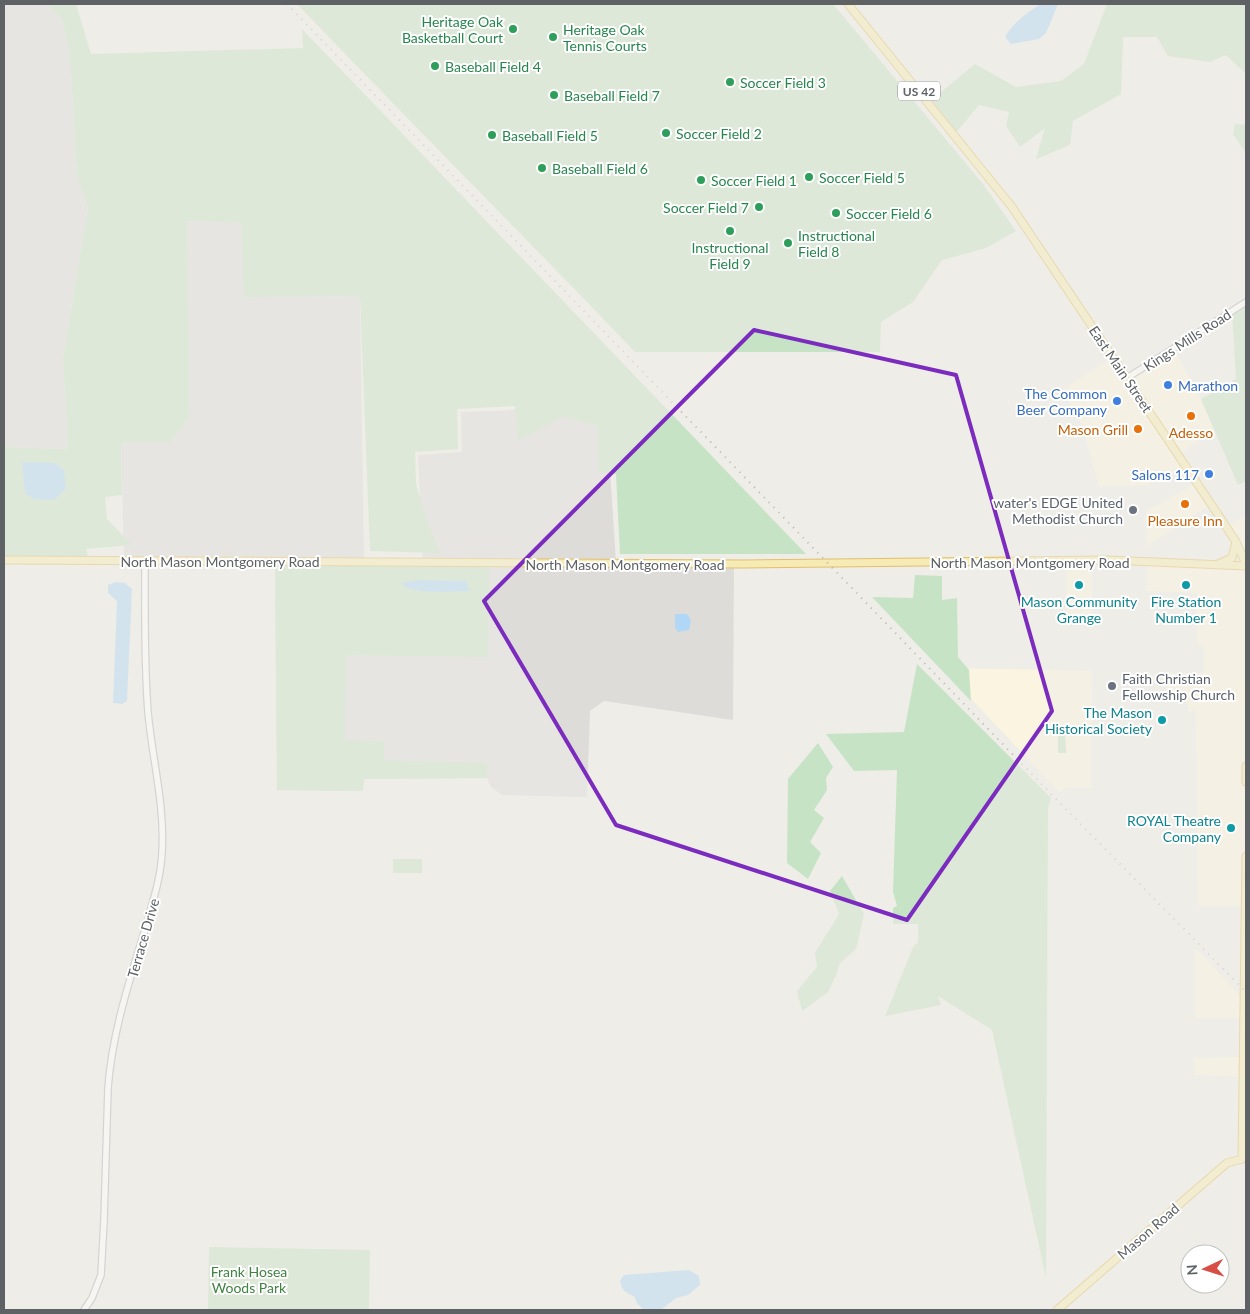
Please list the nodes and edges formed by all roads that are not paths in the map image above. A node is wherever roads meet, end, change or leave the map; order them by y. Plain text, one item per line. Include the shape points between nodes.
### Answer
1 (848, 4) edge
2 (1246, 302) edge
3 (1127, 378) junction
4 (1236, 542) junction
5 (4, 560) edge
6 (145, 560) junction
7 (1216, 565) junction
8 (1246, 565) edge
9 (1246, 766) edge
10 (1246, 782) edge
11 (1246, 856) edge
12 (84, 1310) edge
13 (1057, 1310) edge

1 - 3 main road, East Main Street / US 42 via 990,179
2 - 3 street, Kings Mills Road
3 - 4 main road, East Main Street / US 42
4 - 7 main road via 1232,558
4 - 8 main road, East Main Street / US 42
5 - 6 main road, North Mason Montgomery Road
6 - 7 main road, North Mason Montgomery Road via 759,564 1109,560
6 - 12 street, Terrace Drive via 147,697 162,852 156,891 115,1035 110,1064 101,1275
7 - 8 main road, North Mason Montgomery Road
9 - 10 main road
11 - 13 main road, Mason Road via 1242,1159 1227,1163

